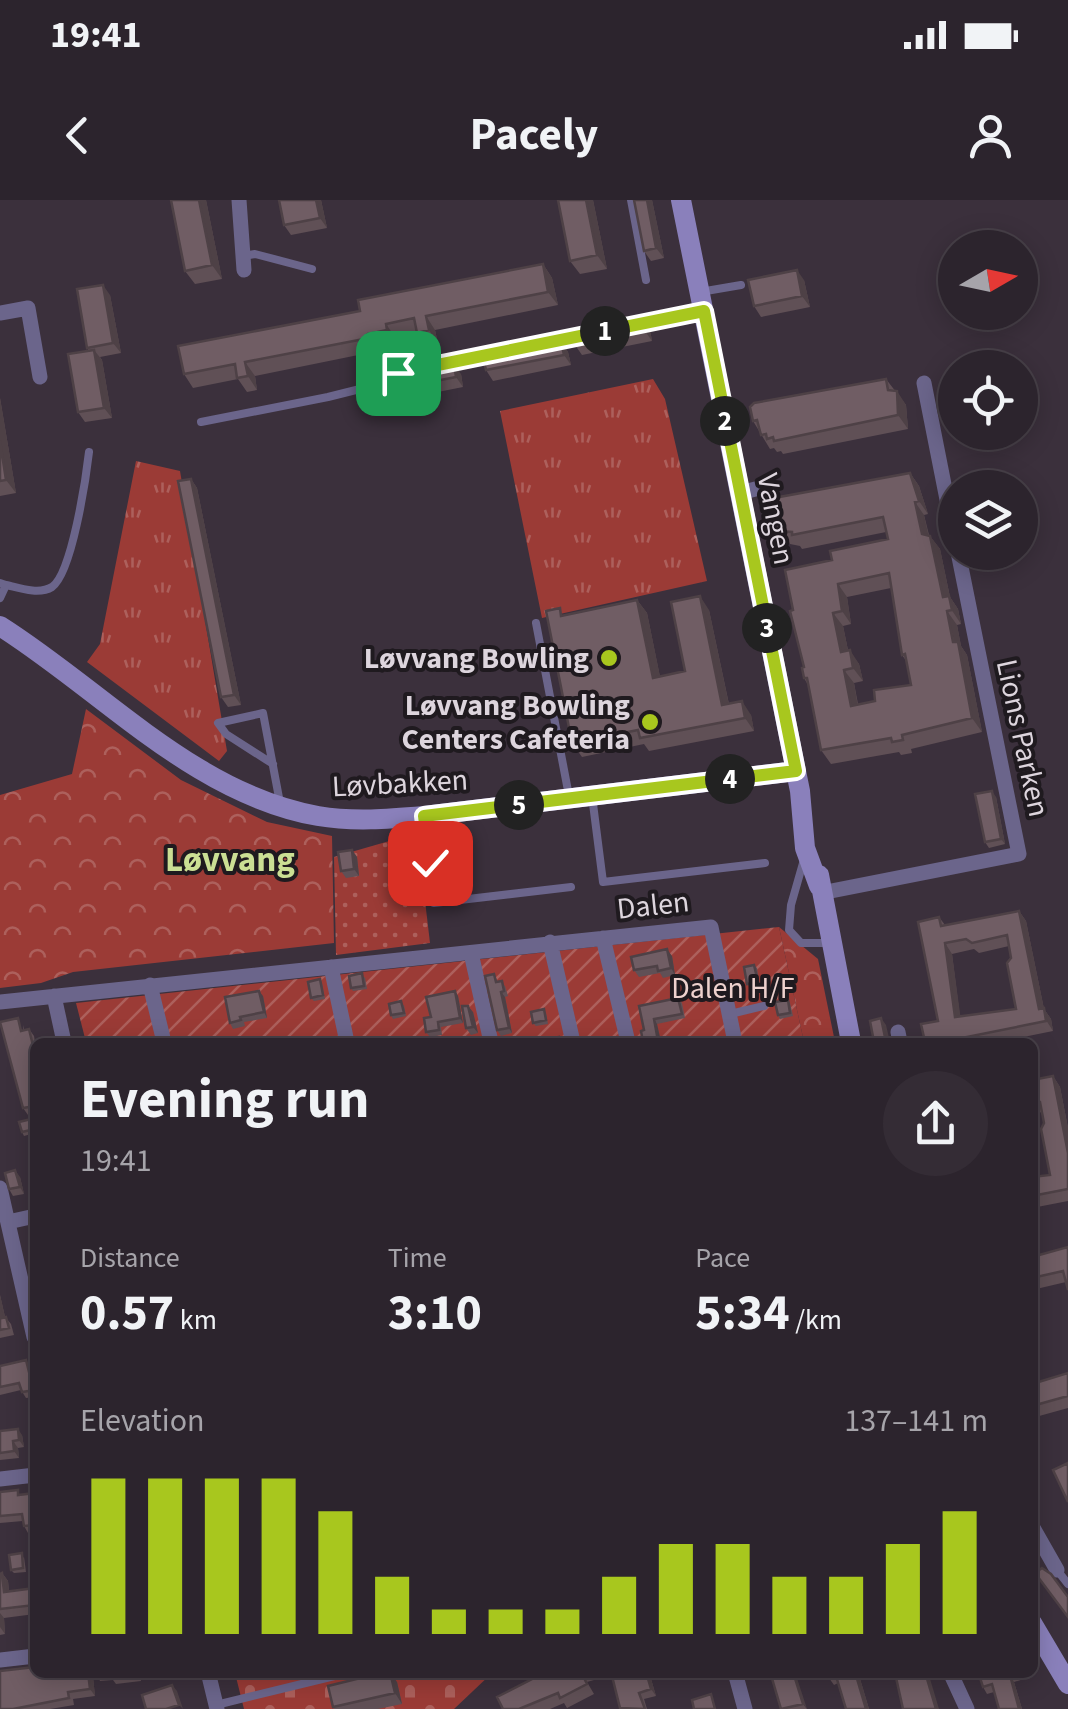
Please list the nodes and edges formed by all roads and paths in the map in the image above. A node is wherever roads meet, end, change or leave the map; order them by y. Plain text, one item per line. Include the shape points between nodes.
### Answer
1 (239, 200) edge
2 (631, 200) edge
3 (681, 200) edge
4 (244, 263) joint
5 (312, 269) dead end
6 (646, 280) dead end
7 (741, 285) dead end
8 (702, 301) junction
9 (0, 312) edge
10 (626, 327) edge
11 (586, 335) edge
12 (40, 376) dead end
13 (924, 382) dead end
14 (201, 422) dead end
15 (89, 452) dead end
16 (941, 470) edge
17 (767, 486) dead end
18 (740, 492) junction
19 (962, 570) edge
20 (3, 584) edge
21 (0, 598) edge
22 (536, 623) dead end
23 (0, 626) edge
24 (273, 764) junction
25 (798, 781) junction
26 (592, 796) junction
27 (570, 799) junction
28 (281, 808) junction
29 (424, 816) junction
30 (805, 848) junction
31 (764, 863) dead end
32 (571, 888) dead end
33 (820, 890) junction
34 (603, 938) junction
35 (550, 942) junction
36 (831, 943) junction
37 (471, 953) junction
38 (331, 967) junction
39 (150, 984) junction
40 (54, 996) junction
41 (0, 1002) edge
42 (764, 1006) dead end
43 (729, 1015) junction
44 (63, 1038) edge
45 (163, 1038) edge
46 (346, 1038) edge
47 (491, 1038) edge
48 (573, 1038) edge
49 (627, 1038) edge
50 (733, 1038) edge
51 (850, 1038) edge
52 (0, 1188) edge
53 (30, 1217) edge
54 (8, 1222) junction
55 (30, 1319) edge
56 (30, 1475) edge
57 (0, 1478) edge
58 (1038, 1537) edge
59 (1057, 1570) joint
60 (1068, 1584) edge
61 (1038, 1630) edge
62 (1038, 1632) edge
63 (30, 1657) edge
64 (0, 1660) edge
65 (1068, 1670) edge
66 (209, 1678) edge
67 (328, 1678) edge
68 (737, 1678) edge
69 (953, 1678) edge
70 (1068, 1684) edge
71 (216, 1707) edge
72 (745, 1709) edge
73 (967, 1709) edge

1 - 4 street
2 - 6 lane
3 - 8 street, Vangen
4 - 5 lane via 254,254
7 - 8 lane
8 - 10 lane
8 - 18 street, Vangen
9 - 12 street via 28,308
11 - 14 lane
13 - 16 street
15 - 20 lane via 84,500 61,574 41,590
17 - 18 street
18 - 25 street, Vangen
19 - 33 street, Lions Parken via 1018,854
20 - 21 lane
22 - 27 lane
23 - 28 street, Løvbakken via 196,768
24 - 24 lane via 263,712 218,722 226,734
24 - 28 lane
25 - 26 street, Løvbakken
25 - 30 street, Vangen
25 - 33 street, Vangen via 816,837
26 - 27 street, Løvbakken
26 - 31 lane via 602,882
27 - 29 street, Løvbakken
28 - 29 street, Løvbakken via 369,820
29 - 32 lane via 434,902
30 - 33 street, Vangen
30 - 36 lane via 789,930 810,946
33 - 36 street, Vangen
34 - 35 street, Dalen
34 - 43 street, Dalen via 710,926
34 - 49 street, Dalen
35 - 37 street, Dalen
35 - 48 street
36 - 51 street, Vangen
37 - 38 street, Dalen
37 - 47 street
38 - 39 street, Dalen
38 - 46 street
39 - 40 street, Dalen
39 - 45 street
40 - 41 street, Dalen
40 - 44 street
42 - 43 lane
43 - 50 street, Dalen
52 - 54 street
53 - 54 street
54 - 55 street
56 - 57 street
58 - 59 street
59 - 60 lane
61 - 65 street
62 - 70 street
63 - 64 street
66 - 71 street
67 - 71 lane
68 - 72 street
69 - 73 street

